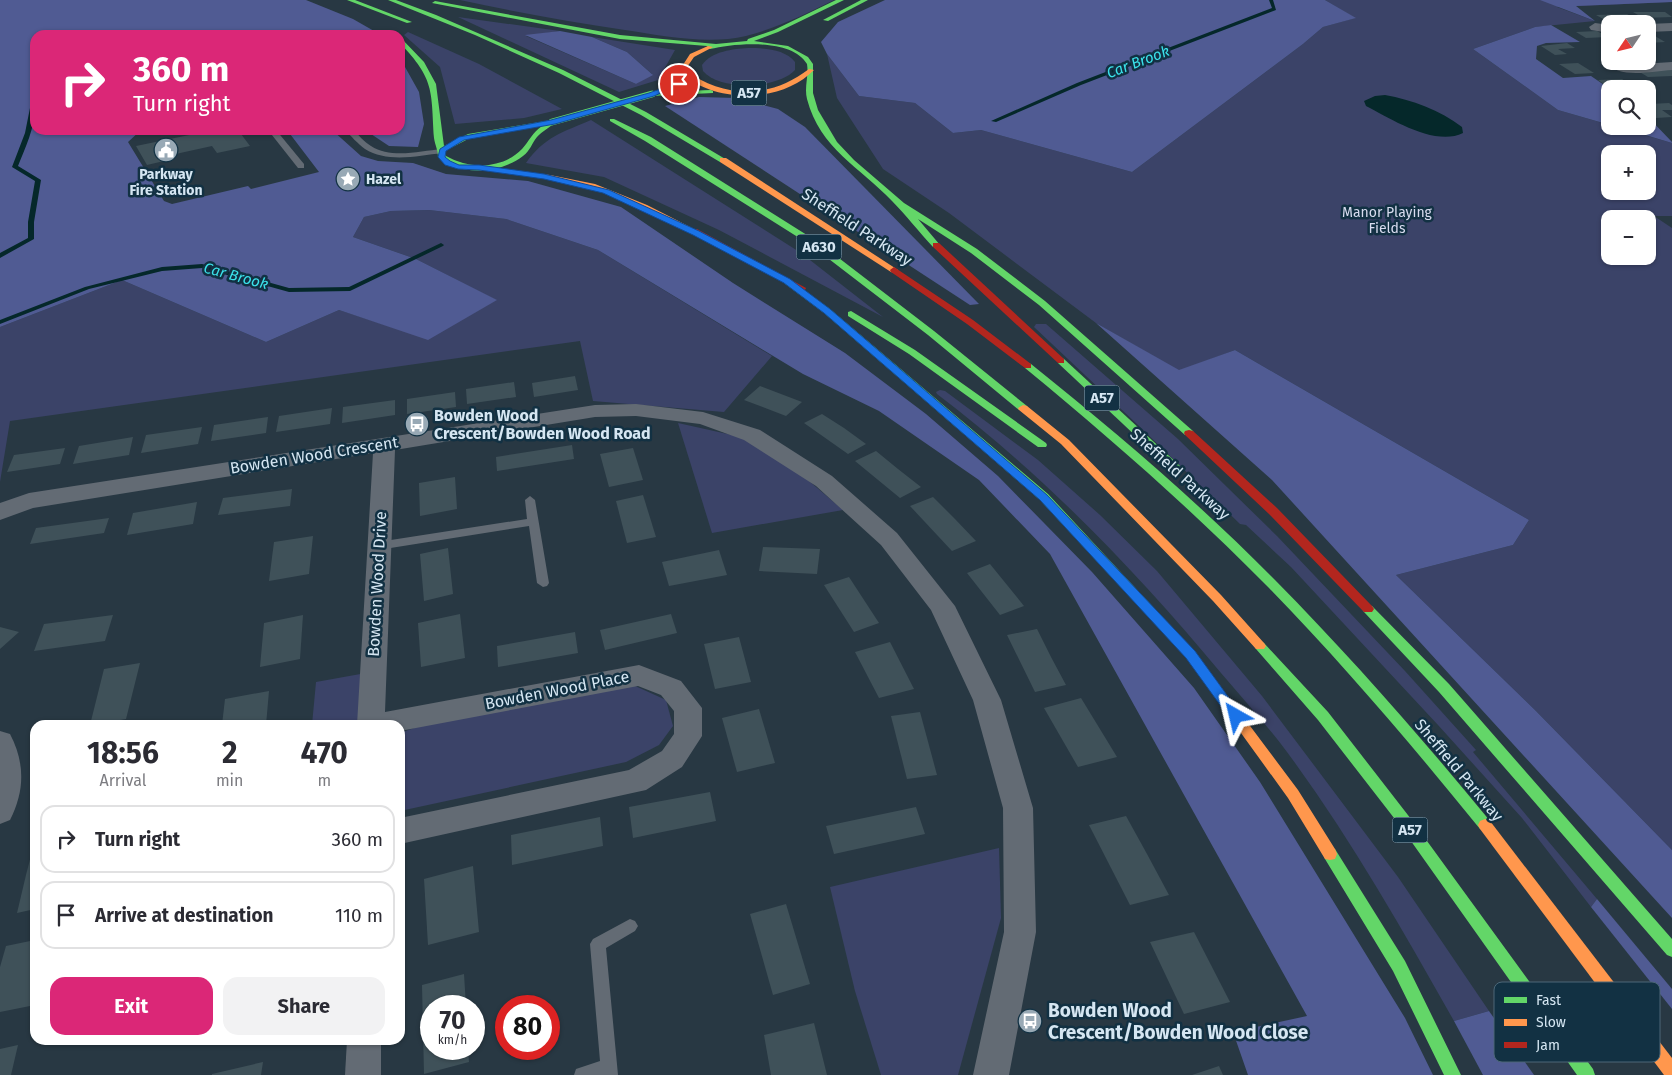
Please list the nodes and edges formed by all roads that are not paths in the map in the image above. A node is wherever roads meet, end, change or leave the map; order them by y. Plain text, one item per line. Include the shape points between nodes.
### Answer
1 (350, 0) edge
2 (391, 0) edge
3 (422, 0) edge
4 (841, 0) edge
5 (865, 0) edge
6 (338, 3) dead end
7 (419, 26) dead end
8 (1595, 27) dead end
9 (1672, 27) edge
10 (1601, 28) edge
11 (1656, 28) edge
12 (813, 29) dead end
13 (387, 30) edge
14 (1656, 30) edge
15 (1672, 36) edge
16 (806, 42) dead end
17 (741, 43) junction
18 (405, 46) edge
19 (718, 46) junction
20 (803, 54) junction
21 (1672, 66) edge
22 (1656, 67) edge
23 (811, 70) junction
24 (686, 77) junction
25 (723, 92) junction
26 (652, 94) junction
27 (579, 102) dead end
28 (552, 122) junction
29 (276, 135) edge
30 (354, 135) edge
31 (442, 151) junction
32 (301, 166) dead end
33 (479, 168) junction
34 (898, 203) junction
35 (787, 281) junction
36 (384, 444) junction
37 (1052, 453) dead end
38 (1185, 479) dead end
39 (1104, 499) dead end
40 (530, 500) dead end
41 (1210, 509) dead end
42 (0, 512) edge
43 (533, 522) junction
44 (378, 546) junction
45 (543, 583) dead end
46 (1217, 598) junction
47 (1292, 606) junction
48 (371, 720) edge
49 (402, 720) edge
50 (0, 742) edge
51 (0, 811) edge
52 (405, 830) edge
53 (630, 926) dead end
54 (1672, 950) edge
55 (1520, 982) edge
56 (1604, 982) edge
57 (364, 1045) edge
58 (1660, 1056) edge
59 (1578, 1062) edge
60 (609, 1071) edge
61 (1672, 1072) edge
62 (363, 1075) edge
63 (582, 1075) edge
64 (991, 1075) edge
65 (1453, 1075) edge
66 (1587, 1075) edge

1 - 7 highway
2 - 47 highway, Sheffield Parkway / A630 via 563,73 665,126 922,289 1032,368 1114,436 1211,524
3 - 19 highway via 626,38
4 - 17 highway via 784,28
5 - 12 highway
6 - 13 highway via 356,10
8 - 10 street
9 - 11 street
14 - 15 street
16 - 20 highway
17 - 19 highway
17 - 20 highway via 777,45
18 - 31 highway via 421,61 433,82 440,110 438,141
19 - 24 highway via 697,52 684,61 682,71
20 - 23 highway, A57
21 - 22 street
23 - 25 highway, A57 via 801,80 772,90
23 - 34 highway, A57 via 809,89 833,142 854,166
24 - 25 highway, A57 via 696,84
24 - 26 highway, A57 via 679,84
25 - 26 highway, A57
26 - 28 highway, A57, bridge
27 - 46 highway, A630 via 648,139 815,244 931,333 1065,442
28 - 31 highway, A57 via 468,136
28 - 33 highway, A57 via 536,134 520,154
29 - 32 lane
30 - 31 lane via 372,150 385,154
31 - 33 highway, A57 via 447,163
33 - 35 highway, A57 via 554,178 606,191
34 - 38 highway, A57 via 925,234 1173,464
34 - 54 highway via 974,251 1042,303 1148,395 1272,511 1444,688
35 - 37 highway, A57 via 835,304 912,352
35 - 65 highway via 834,317 1044,497 1190,654 1298,802 1399,966
36 - 42 street, Bowden Wood Crescent via 29,501
36 - 44 street, Bowden Wood Drive
36 - 64 street, Bowden Wood Crescent via 595,411 636,410 703,418 752,435 824,481 888,539 942,606 987,700 1018,808 1020,932
39 - 46 highway, A57
40 - 43 lane
41 - 47 highway
43 - 44 lane
43 - 45 lane
44 - 48 street, Bowden Wood Drive
46 - 55 highway, A57 via 1323,716
47 - 56 highway, Sheffield Parkway via 1383,704 1512,860
49 - 52 street, Bowden Wood Place via 639,674 671,688 688,708 688,736 672,759 636,781
50 - 51 street via 7,758 8,791
53 - 60 lane via 598,944
57 - 62 street
58 - 61 highway, Sheffield Parkway
59 - 66 highway, A57
60 - 63 lane

